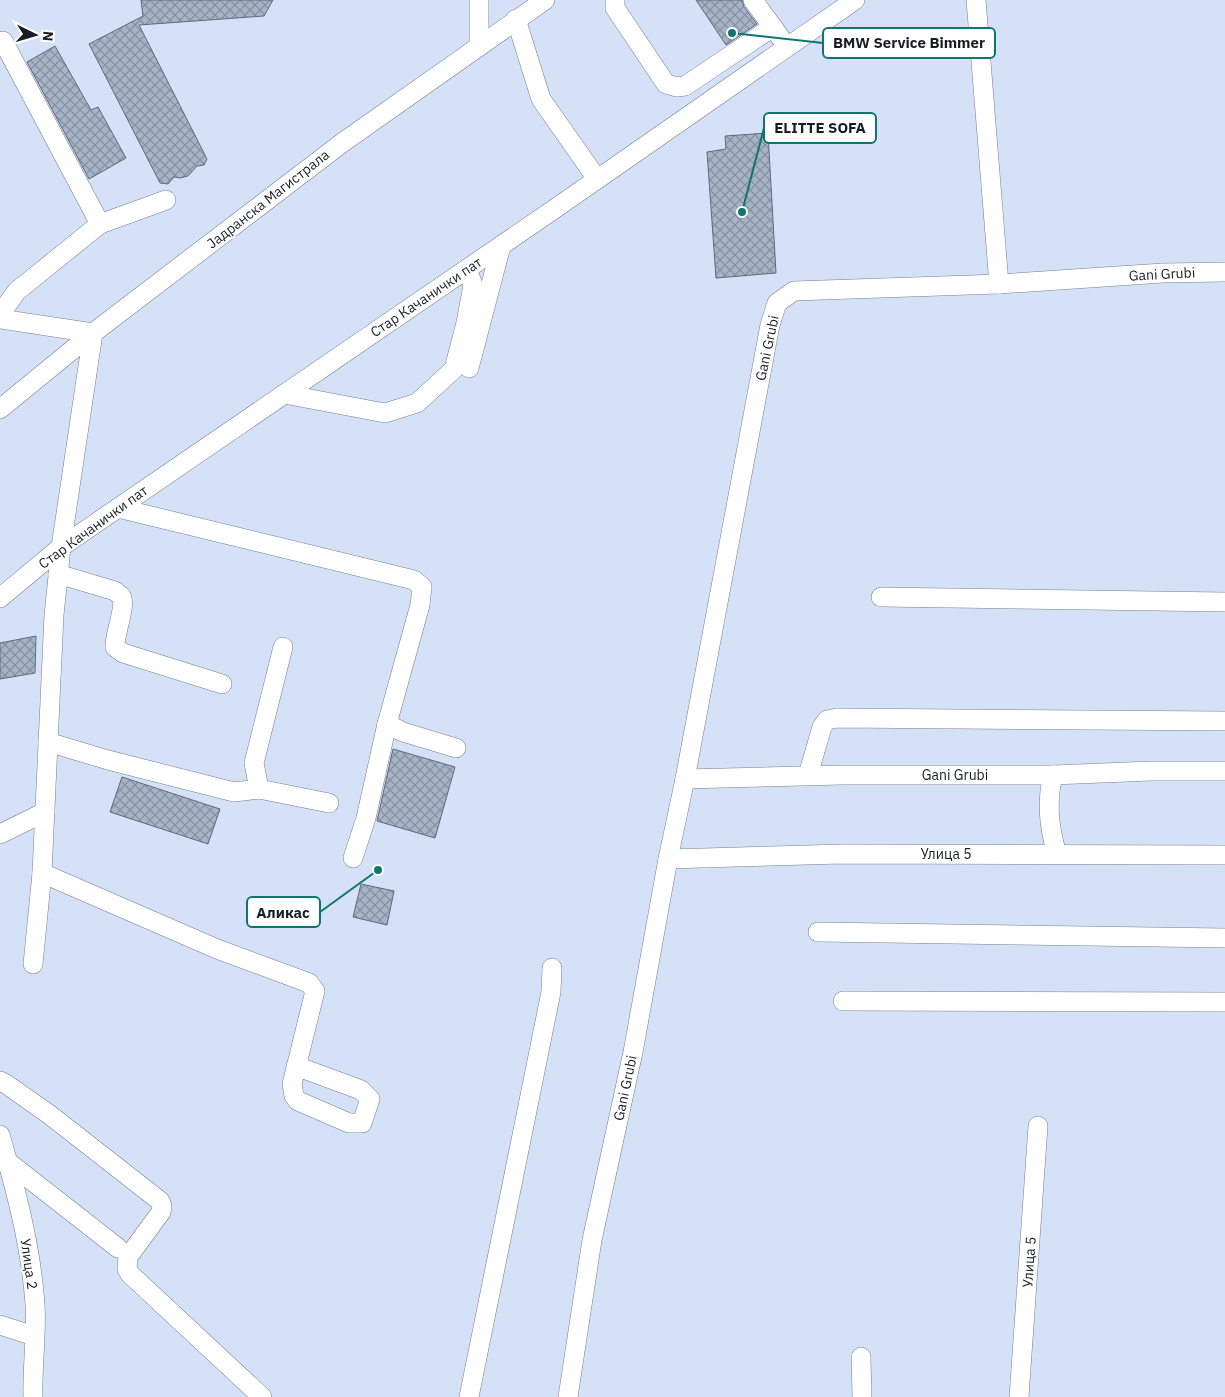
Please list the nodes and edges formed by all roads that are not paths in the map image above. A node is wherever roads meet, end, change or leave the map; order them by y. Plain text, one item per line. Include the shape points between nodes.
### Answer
1 (479, 0) edge
2 (545, 0) edge
3 (615, 0) edge
4 (753, 0) edge
5 (855, 0) edge
6 (976, 0) edge
7 (516, 20) junction
8 (773, 28) junction
9 (3, 41) dead end
10 (479, 45) junction
11 (787, 47) junction
12 (597, 179) junction
13 (166, 200) dead end
14 (100, 224) junction
15 (501, 246) junction
16 (467, 269) junction
17 (1225, 272) edge
18 (999, 284) junction
19 (0, 314) edge
20 (0, 319) edge
21 (93, 333) junction
22 (469, 368) dead end
23 (284, 394) junction
24 (0, 410) edge
25 (118, 508) junction
26 (61, 547) junction
27 (58, 574) junction
28 (881, 597) dead end
29 (0, 598) edge
30 (1225, 602) edge
31 (283, 647) dead end
32 (222, 684) dead end
33 (1225, 722) edge
34 (387, 724) junction
35 (48, 742) junction
36 (456, 748) dead end
37 (1225, 771) edge
38 (1053, 775) junction
39 (808, 776) junction
40 (685, 779) junction
41 (259, 789) junction
42 (329, 803) dead end
43 (45, 812) junction
44 (0, 834) edge
45 (1057, 854) junction
46 (1225, 855) edge
47 (353, 858) dead end
48 (668, 859) junction
49 (42, 874) junction
50 (818, 932) dead end
51 (1225, 938) edge
52 (33, 964) dead end
53 (552, 968) dead end
54 (843, 1001) dead end
55 (1225, 1002) edge
56 (296, 1066) dead end
57 (0, 1081) edge
58 (1038, 1126) dead end
59 (0, 1135) edge
60 (8, 1162) junction
61 (118, 1248) dead end
62 (0, 1324) edge
63 (34, 1336) junction
64 (861, 1357) dead end
65 (33, 1397) edge
66 (262, 1397) edge
67 (469, 1397) edge
68 (568, 1397) edge
69 (862, 1397) edge
70 (1019, 1397) edge

1 - 10 street
2 - 7 street, Јадранска Магистрала
3 - 8 street via 615,8 666,84 677,87 685,86
4 - 8 street
5 - 11 street, Стар Качанички пат
6 - 18 street
7 - 10 street, Јадранска Магистрала
7 - 12 street via 541,99
8 - 11 street
9 - 14 street
10 - 21 street, Јадранска Магистрала via 342,143
11 - 12 street, Стар Качанички пат
12 - 15 street, Стар Качанички пат
13 - 14 street
14 - 19 street via 17,291
15 - 16 street, Стар Качанички пат
15 - 22 street
16 - 23 street, Стар Качанички пат
16 - 23 street via 473,285 454,369 417,402 384,414
17 - 18 street, Gani Grubi
18 - 40 street, Gani Grubi via 794,291 777,304 768,334
20 - 21 street
21 - 24 street, Јадранска Магистрала
21 - 26 street
23 - 25 street, Стар Качанички пат
25 - 26 street, Стар Качанички пат
25 - 34 street via 414,580 422,587 420,605
26 - 27 street
26 - 29 street, Стар Качанички пат
27 - 32 street via 121,596 123,605 114,647 123,653
27 - 35 street
28 - 30 street
31 - 41 street via 254,763
33 - 39 street via 837,718 822,726
34 - 36 street
34 - 47 street via 366,818
35 - 41 street via 234,792
35 - 43 street
37 - 38 street, Gani Grubi
38 - 39 street, Gani Grubi
38 - 45 street via 1049,815
39 - 40 street, Gani Grubi
40 - 48 street, Gani Grubi
41 - 42 street
43 - 44 street
43 - 49 street
45 - 46 street, Улица 5
45 - 48 street, Улица 5 via 842,854
48 - 68 street, Gani Grubi via 633,1052 592,1240
49 - 52 street
49 - 56 street via 218,949 309,983 315,991
50 - 51 street
53 - 67 street via 551,992
54 - 55 street
57 - 66 street via 50,1115 160,1202 161,1212 128,1257 127,1269
58 - 70 street, Улица 5
59 - 60 street, Улица 2
60 - 61 street
60 - 63 street, Улица 2 via 32,1274
62 - 63 street
63 - 65 street, Улица 2
64 - 69 street

